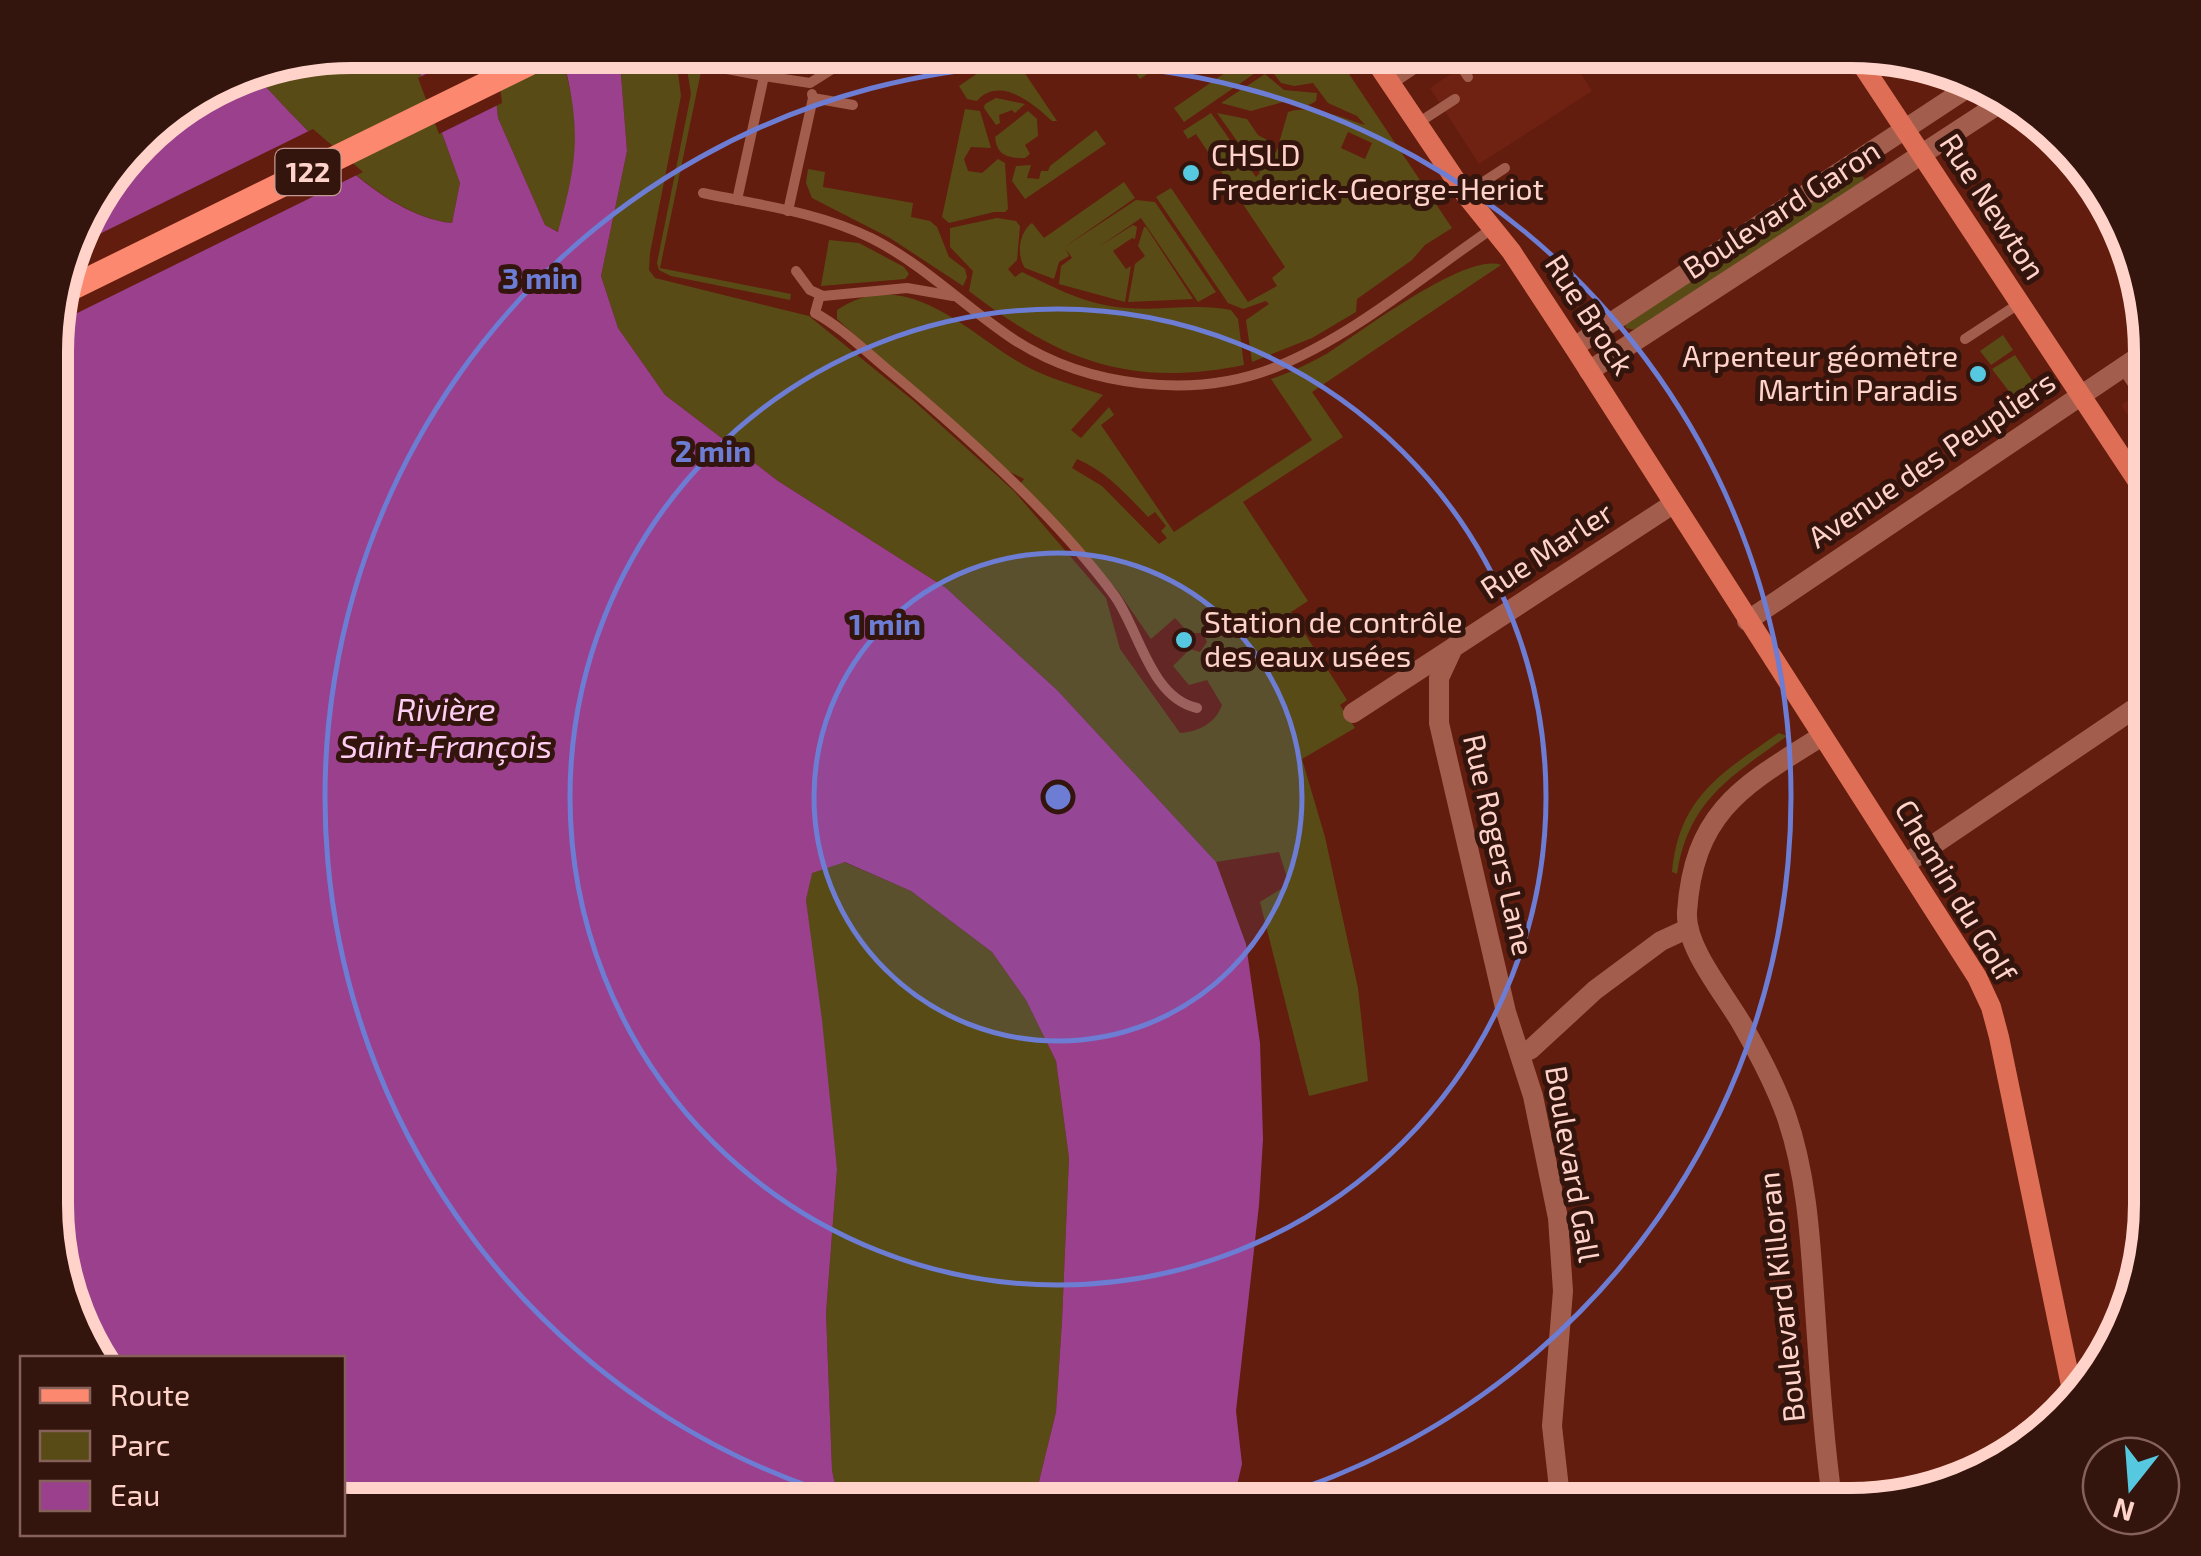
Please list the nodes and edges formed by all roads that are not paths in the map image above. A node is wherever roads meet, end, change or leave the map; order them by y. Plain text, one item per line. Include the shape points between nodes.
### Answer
1 (519, 68) edge
2 (833, 68) edge
3 (1381, 68) edge
4 (1407, 68) edge
5 (1462, 68) edge
6 (1865, 68) edge
7 (728, 69) dead end
8 (764, 76) junction
9 (1468, 77) dead end
10 (1389, 80) junction
11 (810, 83) junction
12 (1963, 91) edge
13 (813, 98) junction
14 (1454, 99) dead end
15 (853, 105) dead end
16 (1993, 108) edge
17 (1418, 123) junction
18 (1905, 130) junction
19 (1922, 154) junction
20 (1505, 168) dead end
21 (703, 193) dead end
22 (1465, 194) junction
23 (737, 200) junction
24 (788, 211) junction
25 (1494, 228) junction
26 (796, 271) dead end
27 (76, 286) edge
28 (820, 295) junction
29 (959, 297) junction
30 (2020, 303) junction
31 (1965, 339) dead end
32 (1574, 347) junction
33 (2133, 361) edge
34 (2122, 368) junction
35 (1590, 371) junction
36 (2133, 384) edge
37 (2080, 396) junction
38 (2132, 472) edge
39 (1673, 504) junction
40 (1747, 621) junction
41 (1452, 650) junction
42 (1197, 708) dead end
43 (2133, 710) edge
44 (1353, 713) dead end
45 (1822, 736) junction
46 (1905, 864) junction
47 (1687, 928) junction
48 (1520, 1054) junction
49 (2070, 1382) edge
50 (1559, 1488) edge
51 (1831, 1488) edge

1 - 27 main road, 122
2 - 11 lane
3 - 10 street, Rue Brock
4 - 10 street
5 - 9 lane
6 - 18 street, Rue Newton
7 - 8 lane
8 - 11 lane
8 - 23 lane
10 - 17 street, Rue Brock
11 - 13 lane
12 - 18 street, Boulevard Garon
13 - 15 lane
13 - 24 lane
14 - 17 lane
16 - 19 street, Boulevard Garon
17 - 22 street, Rue Brock
18 - 19 street, Rue Newton
18 - 32 street, Boulevard Garon
19 - 30 street, Rue Newton
19 - 35 street, Boulevard Garon
20 - 22 lane
21 - 23 lane
22 - 25 street, Rue Brock
23 - 24 lane
24 - 29 lane via 872,238
25 - 29 lane via 1316,348 1259,373 1213,382 1122,380 1060,364
25 - 32 street, Rue Brock
26 - 28 lane
28 - 29 lane via 907,288
28 - 42 lane via 815,312 932,406 1079,554 1116,598 1168,690
30 - 31 lane
30 - 37 street, Rue Newton
32 - 35 street, Rue Brock
33 - 34 street, Avenue des Peupliers
34 - 36 lane
34 - 37 street, Avenue des Peupliers
35 - 39 street, Rue Brock
37 - 38 street, Rue Newton
37 - 40 street, Avenue des Peupliers
39 - 40 street, Rue Brock
39 - 41 street, Rue Marler
40 - 45 street, Chemin du Golf
41 - 44 street, Rue Marler
41 - 48 street, Rue Rogers Lane via 1439,678 1439,723
43 - 46 street
45 - 46 street, Chemin du Golf
45 - 47 street via 1740,790 1713,820 1695,865
46 - 49 street, Chemin du Golf via 1990,1007
47 - 48 street, Boulevard Gall via 1594,990
47 - 51 street, Boulevard Killoran via 1764,1063 1794,1141 1810,1232
48 - 50 street, Boulevard Gall via 1561,1239 1552,1426

